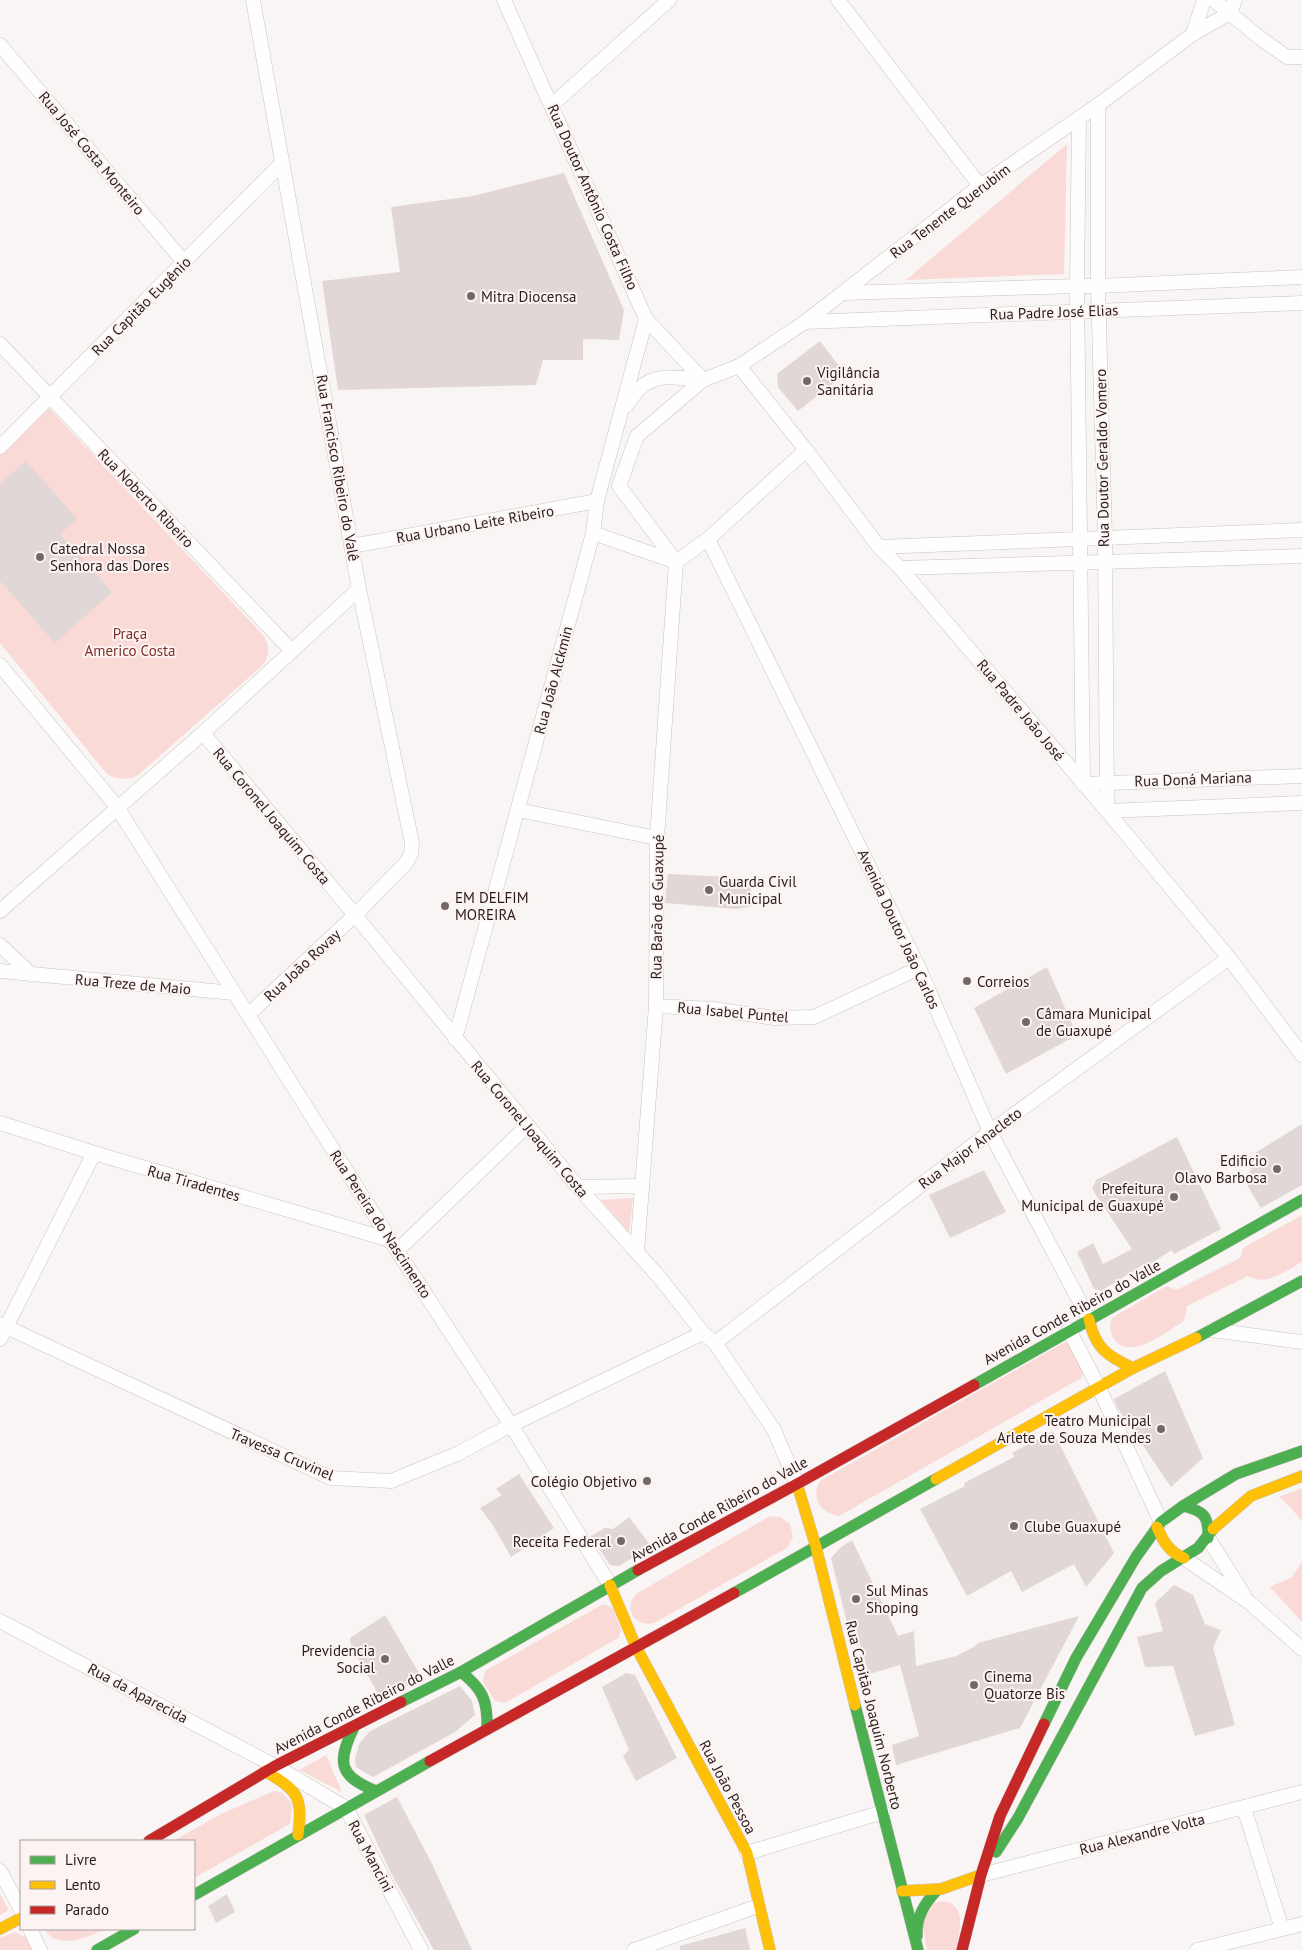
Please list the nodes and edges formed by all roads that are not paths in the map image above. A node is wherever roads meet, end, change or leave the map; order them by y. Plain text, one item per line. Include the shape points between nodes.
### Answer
1 (253, 0) edge
2 (504, 0) edge
3 (669, 0) edge
4 (838, 0) edge
5 (1204, 0) edge
6 (1214, 0) edge
7 (1233, 7) edge
8 (1193, 34) junction
9 (0, 45) edge
10 (1302, 57) edge
11 (552, 105) junction
12 (1098, 105) junction
13 (1079, 118) junction
14 (282, 163) junction
15 (980, 186) junction
16 (184, 262) junction
17 (1302, 277) edge
18 (1077, 286) junction
19 (1098, 286) junction
20 (843, 293) junction
21 (1302, 303) edge
22 (1099, 310) junction
23 (1078, 311) junction
24 (646, 319) junction
25 (805, 322) junction
26 (0, 344) edge
27 (740, 366) junction
28 (703, 380) junction
29 (51, 397) junction
30 (622, 411) junction
31 (0, 447) edge
32 (806, 450) junction
33 (597, 501) junction
34 (1302, 530) edge
35 (592, 533) junction
36 (1105, 537) junction
37 (1080, 538) junction
38 (708, 539) junction
39 (352, 546) junction
40 (879, 547) junction
41 (1302, 556) edge
42 (676, 562) junction
43 (1081, 562) junction
44 (1104, 562) junction
45 (900, 568) junction
46 (359, 589) junction
47 (292, 651) junction
48 (0, 665) edge
49 (203, 733) junction
50 (1302, 776) edge
51 (1106, 782) junction
52 (1083, 784) junction
53 (1302, 804) edge
54 (117, 807) junction
55 (518, 810) junction
56 (1107, 811) junction
57 (658, 838) junction
58 (0, 911) edge
59 (355, 915) junction
60 (0, 945) edge
61 (1229, 958) junction
62 (919, 968) junction
63 (0, 971) edge
64 (32, 975) junction
65 (234, 993) junction
66 (656, 1006) junction
67 (249, 1014) junction
68 (1288, 1037) junction
69 (1302, 1037) edge
70 (455, 1040) junction
71 (1302, 1055) edge
72 (0, 1123) edge
73 (527, 1126) junction
74 (990, 1132) junction
75 (94, 1153) junction
76 (642, 1186) junction
77 (578, 1187) junction
78 (1302, 1200) edge
79 (394, 1245) junction
80 (637, 1252) junction
81 (1302, 1281) edge
82 (1089, 1319) junction
83 (2, 1330) edge
84 (1069, 1330) junction
85 (1212, 1330) junction
86 (703, 1333) junction
87 (1302, 1342) edge
88 (715, 1343) junction
89 (1133, 1368) junction
90 (1099, 1388) junction
91 (510, 1424) junction
92 (1302, 1451) edge
93 (1302, 1476) edge
94 (796, 1484) junction
95 (1183, 1506) junction
96 (1159, 1524) junction
97 (1208, 1538) junction
98 (816, 1547) junction
99 (1184, 1558) junction
100 (610, 1585) junction
101 (1250, 1603) junction
102 (0, 1621) edge
103 (636, 1646) junction
104 (1302, 1649) edge
105 (461, 1672) junction
106 (354, 1727) junction
107 (487, 1729) junction
108 (270, 1769) junction
109 (376, 1791) junction
110 (1302, 1792) edge
111 (346, 1808) junction
112 (1244, 1808) junction
113 (883, 1812) junction
114 (298, 1835) junction
115 (151, 1840) edge
116 (747, 1853) junction
117 (0, 1871) edge
118 (981, 1874) junction
119 (939, 1889) junction
120 (902, 1891) junction
121 (195, 1894) edge
122 (955, 1896) dead end
123 (758, 1906) junction
124 (962, 1906) dead end
125 (20, 1908) edge
126 (20, 1919) edge
127 (1302, 1924) edge
128 (1282, 1928) junction
129 (0, 1930) edge
130 (30, 1930) edge
131 (132, 1930) edge
132 (963, 1948) edge
133 (918, 1949) edge
134 (40, 1950) edge
135 (97, 1950) edge
136 (421, 1950) edge
137 (634, 1950) edge
138 (770, 1950) edge
139 (1197, 1950) edge

1 - 14 street, Rua Francisco Ribeiro do Valê
2 - 11 street, Rua Doutor Antônio Costa Filho
3 - 11 street
4 - 15 street
5 - 8 street
6 - 7 street
7 - 8 street, Rua Tenente Querubim
7 - 10 street via 1260,38 1287,56
8 - 12 street, Rua Tenente Querubim
9 - 16 street, Rua José Costa Monteiro
11 - 24 street, Rua Doutor Antônio Costa Filho
12 - 13 street, Rua Tenente Querubim
12 - 19 street, Rua Doutor Geraldo Vomero
13 - 15 street, Rua Tenente Querubim
13 - 18 street, Rua Doutor Geraldo Vomero
14 - 16 street, Rua Capitão Eugênio
14 - 39 street, Rua Francisco Ribeiro do Valê
15 - 20 street, Rua Tenente Querubim
16 - 29 street, Rua Capitão Eugênio
17 - 19 street, Rua Padre José Elias
18 - 19 street, Rua Padre José Elias
18 - 20 street, Rua Padre José Elias
18 - 23 street, Rua Doutor Geraldo Vomero
19 - 22 street, Rua Doutor Geraldo Vomero
20 - 25 street, Rua Tenente Querubim
21 - 22 street, Rua Padre José Elias
22 - 23 street, Rua Padre José Elias
22 - 36 street, Rua Doutor Geraldo Vomero
23 - 25 street, Rua Padre José Elias
23 - 37 street, Rua Doutor Geraldo Vomero
24 - 28 street, Rua Doutor Antônio Costa Filho
24 - 30 street, Rua João Alckmin
25 - 27 street, Rua Tenente Querubim
26 - 29 street, Rua Noberto Ribeiro
27 - 28 street, Rua Tenente Querubim
27 - 32 street, Rua Padre João José
28 - 30 street via 654,379 640,388
28 - 42 street via 637,436 619,486
29 - 31 street, Rua Capitão Eugênio
29 - 47 street, Rua Noberto Ribeiro
30 - 33 street, Rua João Alckmin
32 - 38 street
32 - 40 street, Rua Padre João José
33 - 35 street, Rua João Alckmin
33 - 39 street, Rua Urbano Leite Ribeiro
34 - 36 street
35 - 42 street
35 - 55 street, Rua João Alckmin
36 - 37 street
36 - 44 street, Rua Doutor Geraldo Vomero
37 - 40 street
37 - 43 street, Rua Doutor Geraldo Vomero
38 - 42 street
38 - 62 street, Avenida Doutor João Carlos
39 - 46 street, Rua Francisco Ribeiro do Valê
40 - 45 street, Rua Padre João José
41 - 44 street
42 - 57 street, Rua Barão de Guaxupé
43 - 44 street
43 - 45 street
43 - 52 street, Rua Doutor Geraldo Vomero
44 - 51 street, Rua Doutor Geraldo Vomero
45 - 52 street, Rua Padre João José
46 - 47 street
46 - 59 street, Rua Francisco Ribeiro do Valê via 412,843 406,863
47 - 49 street
48 - 54 street, Rua Pereira do Nascimento
49 - 54 street
49 - 59 street, Rua Coronel Joaquim Costa
50 - 51 street, Rua Doná Mariana
51 - 52 street, Rua Doná Mariana
51 - 56 street, Rua Doutor Geraldo Vomero
52 - 56 street, Rua Padre João José
53 - 56 street, Rua Doná Mariana
54 - 58 street
54 - 65 street, Rua Pereira do Nascimento
55 - 57 street
55 - 70 street, Rua João Alckmin
56 - 61 street, Rua Padre João José
57 - 66 street, Rua Barão de Guaxupé
59 - 67 street, Rua João Rovay
59 - 70 street, Rua Coronel Joaquim Costa
60 - 64 street
61 - 68 street, Rua Padre João José
61 - 74 street, Rua Major Anacleto
62 - 66 street, Rua Isabel Puntel via 814,1017 774,1018 714,1009
62 - 74 street, Avenida Doutor João Carlos
63 - 64 street, Rua Treze de Maio
64 - 65 street, Rua Treze de Maio
65 - 67 street, Rua Pereira do Nascimento
66 - 76 street, Rua Barão de Guaxupé
67 - 79 street, Rua Pereira do Nascimento
68 - 69 street
68 - 71 street, Rua Padre João José
70 - 73 street, Rua Coronel Joaquim Costa
72 - 75 street, Rua Tiradentes
73 - 77 street, Rua Coronel Joaquim Costa
73 - 79 street
74 - 82 street, Avenida Doutor João Carlos
74 - 88 street, Rua Major Anacleto
75 - 79 street, Rua Tiradentes
75 - 83 street
76 - 77 street
76 - 80 street, Rua Barão de Guaxupé
77 - 80 street, Rua Coronel Joaquim Costa
78 - 82 main road, Avenida Conde Ribeiro do Valle
79 - 91 street, Rua Pereira do Nascimento
80 - 86 street, Rua Coronel Joaquim Costa
81 - 85 main road
82 - 84 main road, Avenida Conde Ribeiro do Valle
82 - 89 main road via 1098,1346 1110,1358
83 - 91 street, Travessa Cruvinel via 331,1478 391,1481 457,1454
84 - 90 street
84 - 94 main road, Avenida Conde Ribeiro do Valle
85 - 87 street
85 - 89 main road
86 - 88 street, Rua Coronel Joaquim Costa
86 - 91 street, Travessa Cruvinel
88 - 94 street, Rua Coronel Joaquim Costa via 774,1430
89 - 90 main road
90 - 96 street
90 - 98 main road
91 - 100 street, Rua Pereira do Nascimento
92 - 95 main road via 1236,1474
93 - 97 main road via 1251,1496 1216,1526
94 - 98 main road, Rua Coronel Joaquim Costa
94 - 100 main road, Avenida Conde Ribeiro do Valle
95 - 96 main road
95 - 97 main road via 1196,1509 1206,1517
96 - 99 main road via 1166,1548
96 - 118 main road via 1076,1658 1000,1816
97 - 99 main road
97 - 101 street
98 - 103 main road
98 - 113 main road, Rua Capitão Joaquim Norberto
99 - 101 street
99 - 118 main road via 1161,1571 1142,1588 1018,1818
100 - 103 main road, Rua Pereira do Nascimento
100 - 105 main road, Avenida Conde Ribeiro do Valle
101 - 104 street
102 - 108 street, Rua da Aparecida
103 - 107 main road
103 - 116 main road, Rua João Pessoa
105 - 106 main road, Avenida Conde Ribeiro do Valle
105 - 107 main road via 475,1682 486,1699
106 - 108 main road, Avenida Conde Ribeiro do Valle
106 - 109 main road via 341,1758 344,1768 350,1778
107 - 109 main road
108 - 111 street, Rua Mancini
108 - 114 main road via 299,1798 302,1809
108 - 115 main road, Avenida Conde Ribeiro do Valle
109 - 111 main road
110 - 112 street, Rua Alexandre Volta
111 - 114 main road
111 - 136 street, Rua Mancini
112 - 118 street, Rua Alexandre Volta
112 - 128 street
113 - 116 street
113 - 120 main road, Rua Capitão Joaquim Norberto
114 - 121 main road
116 - 123 main road, Rua João Pessoa
117 - 125 street
118 - 119 main road
118 - 132 main road
119 - 120 main road
119 - 122 main road
119 - 133 main road via 920,1911 916,1925
120 - 133 main road, Rua Capitão Joaquim Norberto
123 - 137 street
123 - 138 main road, Rua João Pessoa
124 - 132 main road via 966,1925
126 - 129 main road
127 - 128 street
128 - 139 street
130 - 134 street
131 - 135 main road

